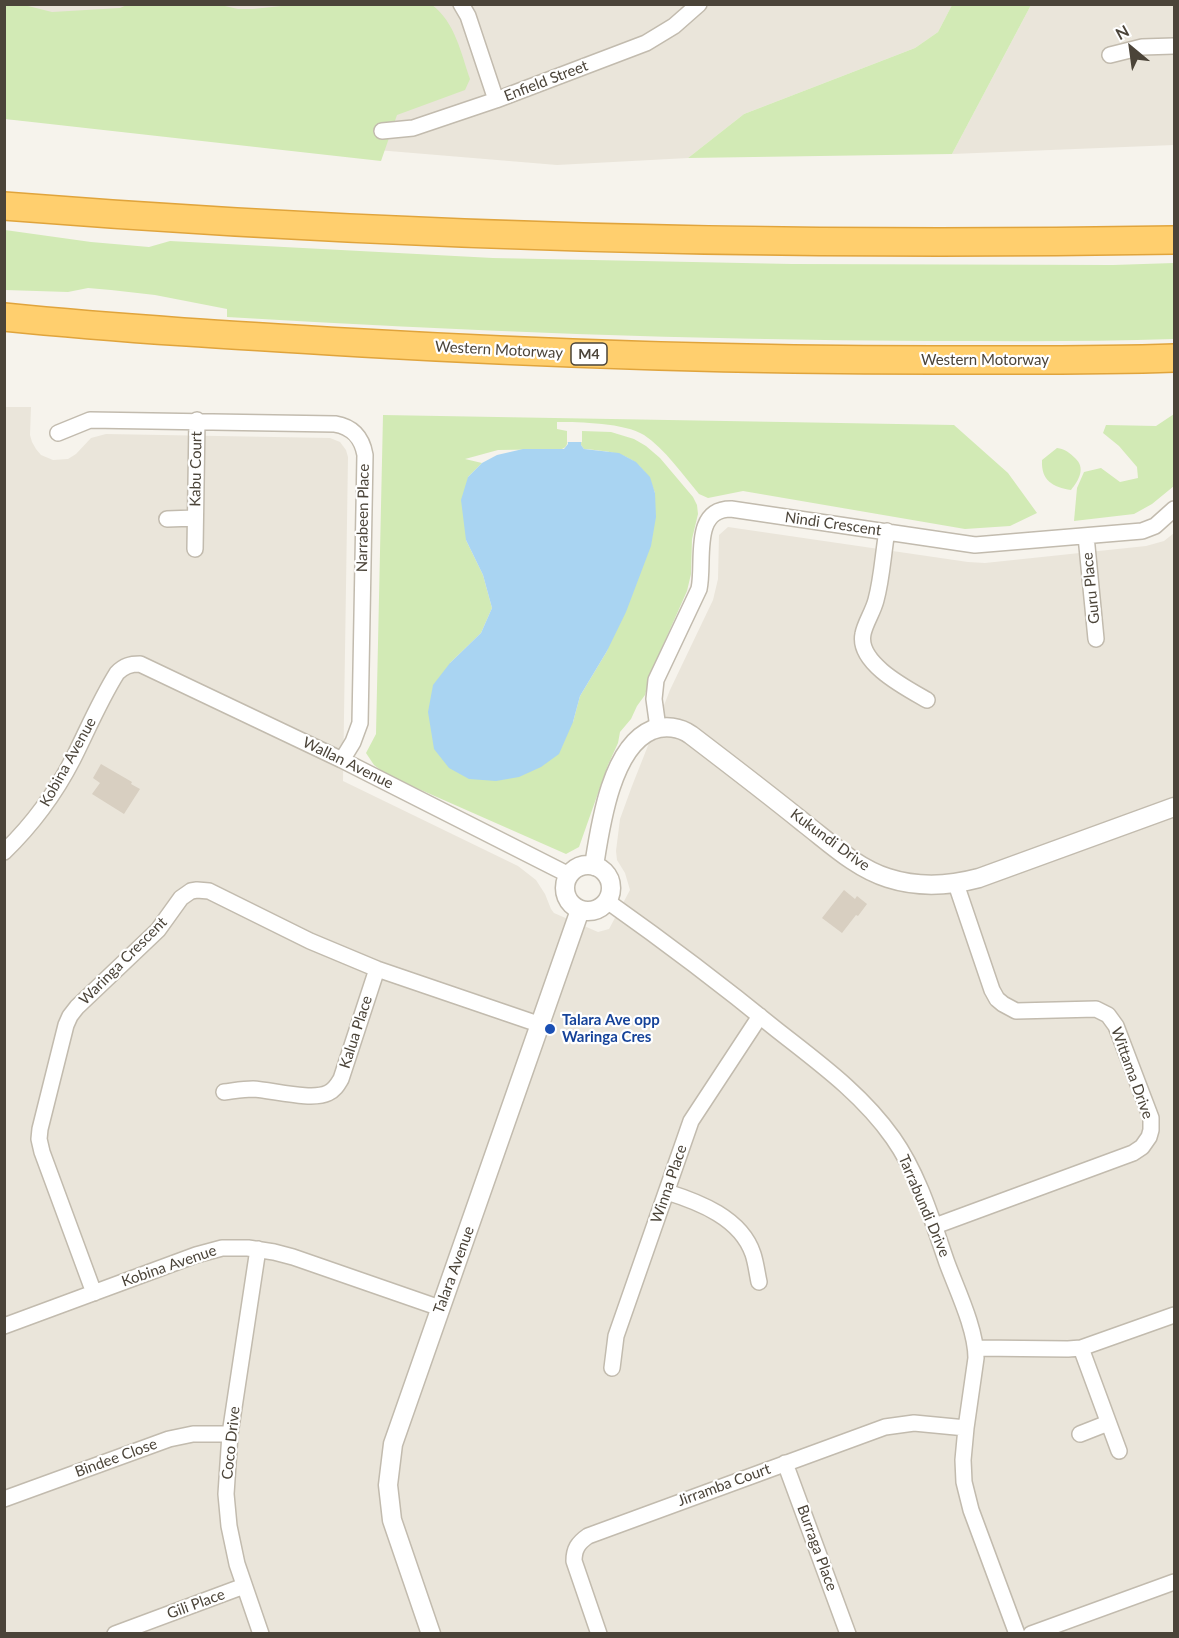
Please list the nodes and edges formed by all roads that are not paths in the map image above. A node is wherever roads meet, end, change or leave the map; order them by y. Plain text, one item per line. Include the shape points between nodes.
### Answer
1 (462, 4) edge
2 (699, 4) edge
3 (1174, 46) edge
4 (1110, 55) dead end
5 (496, 100) junction
6 (382, 131) dead end
7 (4, 206) edge
8 (1174, 240) edge
9 (4, 317) edge
10 (1174, 358) edge
11 (197, 420) junction
12 (58, 433) dead end
13 (1174, 509) edge
14 (195, 518) junction
15 (167, 519) dead end
16 (887, 531) junction
17 (1086, 536) junction
18 (195, 549) dead end
19 (1096, 639) dead end
20 (123, 667) joint
21 (927, 700) dead end
22 (658, 728) junction
23 (342, 760) junction
24 (1174, 807) edge
25 (4, 852) edge
26 (594, 866) junction
27 (569, 875) junction
28 (956, 884) junction
29 (607, 901) junction
30 (580, 910) junction
31 (377, 969) junction
32 (760, 1016) junction
33 (541, 1025) junction
34 (224, 1092) dead end
35 (667, 1192) junction
36 (934, 1226) junction
37 (258, 1249) junction
38 (759, 1282) dead end
39 (94, 1293) junction
40 (440, 1308) junction
41 (1174, 1315) edge
42 (4, 1326) edge
43 (976, 1348) junction
44 (1081, 1348) junction
45 (612, 1368) dead end
46 (1108, 1423) junction
47 (966, 1428) junction
48 (230, 1434) junction
49 (1080, 1434) dead end
50 (1119, 1450) dead end
51 (785, 1463) junction
52 (4, 1499) edge
53 (1174, 1582) edge
54 (244, 1586) junction
55 (115, 1634) edge
56 (261, 1634) edge
57 (431, 1634) edge
58 (599, 1634) edge
59 (848, 1634) edge
60 (1017, 1634) edge
61 (1031, 1634) edge

1 - 5 street
2 - 5 street, Enfield Street via 646,43
3 - 4 street via 1142,47
5 - 6 street, Enfield Street via 413,128
7 - 8 highway via 537,236 1014,243
9 - 10 highway, Western Motorway / M4 via 302,339 610,355 832,360
11 - 12 street, Narrabeen Place via 90,420
11 - 14 street, Kabu Court
11 - 23 street, Narrabeen Place via 342,425 352,430 362,444 365,455 360,723
13 - 17 street, Nindi Crescent via 1149,529
14 - 15 street, Kabu Court
14 - 18 street, Kabu Court
16 - 17 street, Nindi Crescent via 975,545
16 - 21 street via 877,596 862,635 863,645 872,662
16 - 22 street, Nindi Crescent via 731,508 713,513 704,525 699,589 657,680 654,699
17 - 19 street, Guru Place
20 - 23 street, Wallan Avenue via 145,665
20 - 25 street, Kobina Avenue via 49,800
22 - 26 street via 635,740 623,757 604,807
22 - 28 street, Kukundi Drive via 678,729 692,735 865,867 908,882
23 - 27 street, Wallan Avenue
24 - 28 street, Kukundi Drive
26 - 27 street via 580,866
26 - 29 street via 609,880
27 - 30 street via 564,888 566,895
28 - 36 street, Wittama Drive via 997,999 1016,1011 1090,1008 1108,1015 1116,1026 1149,1114 1151,1130 1146,1143 1133,1153
29 - 30 street via 595,910
29 - 32 street, Tarrabundi Drive
30 - 33 street, Talara Avenue
31 - 33 street, Waringa Crescent
31 - 34 street, Kalua Place via 341,1079 333,1090 315,1096 253,1089
31 - 39 street, Waringa Crescent via 209,891 197,890 181,898 158,930 73,1012 66,1025 39,1139
32 - 35 street, Winna Place via 691,1121
32 - 36 street, Tarrabundi Drive via 833,1074 878,1119 907,1161
33 - 40 street, Talara Avenue
35 - 38 street via 700,1203 741,1234 753,1254
35 - 45 street, Winna Place via 616,1336
36 - 43 street, Tarrabundi Drive
37 - 39 street, Kobina Avenue via 229,1247 209,1251
37 - 40 street, Kobina Avenue via 293,1257
37 - 48 street, Coco Drive
39 - 42 street, Kobina Avenue
40 - 57 street, Talara Avenue via 393,1444 388,1485 395,1534
41 - 44 street
43 - 44 street
43 - 47 street, Tarrabundi Drive
44 - 46 street
46 - 49 street
46 - 50 street
47 - 51 street, Jirramba Court via 893,1425
47 - 60 street, Tarrabundi Drive via 966,1492
48 - 52 street, Bindee Close via 170,1438
48 - 54 street, Coco Drive via 228,1517
51 - 58 street, Jirramba Court via 581,1540 574,1561
51 - 59 street, Burraga Place
53 - 61 street
54 - 55 street, Gili Place
54 - 56 street, Coco Drive

